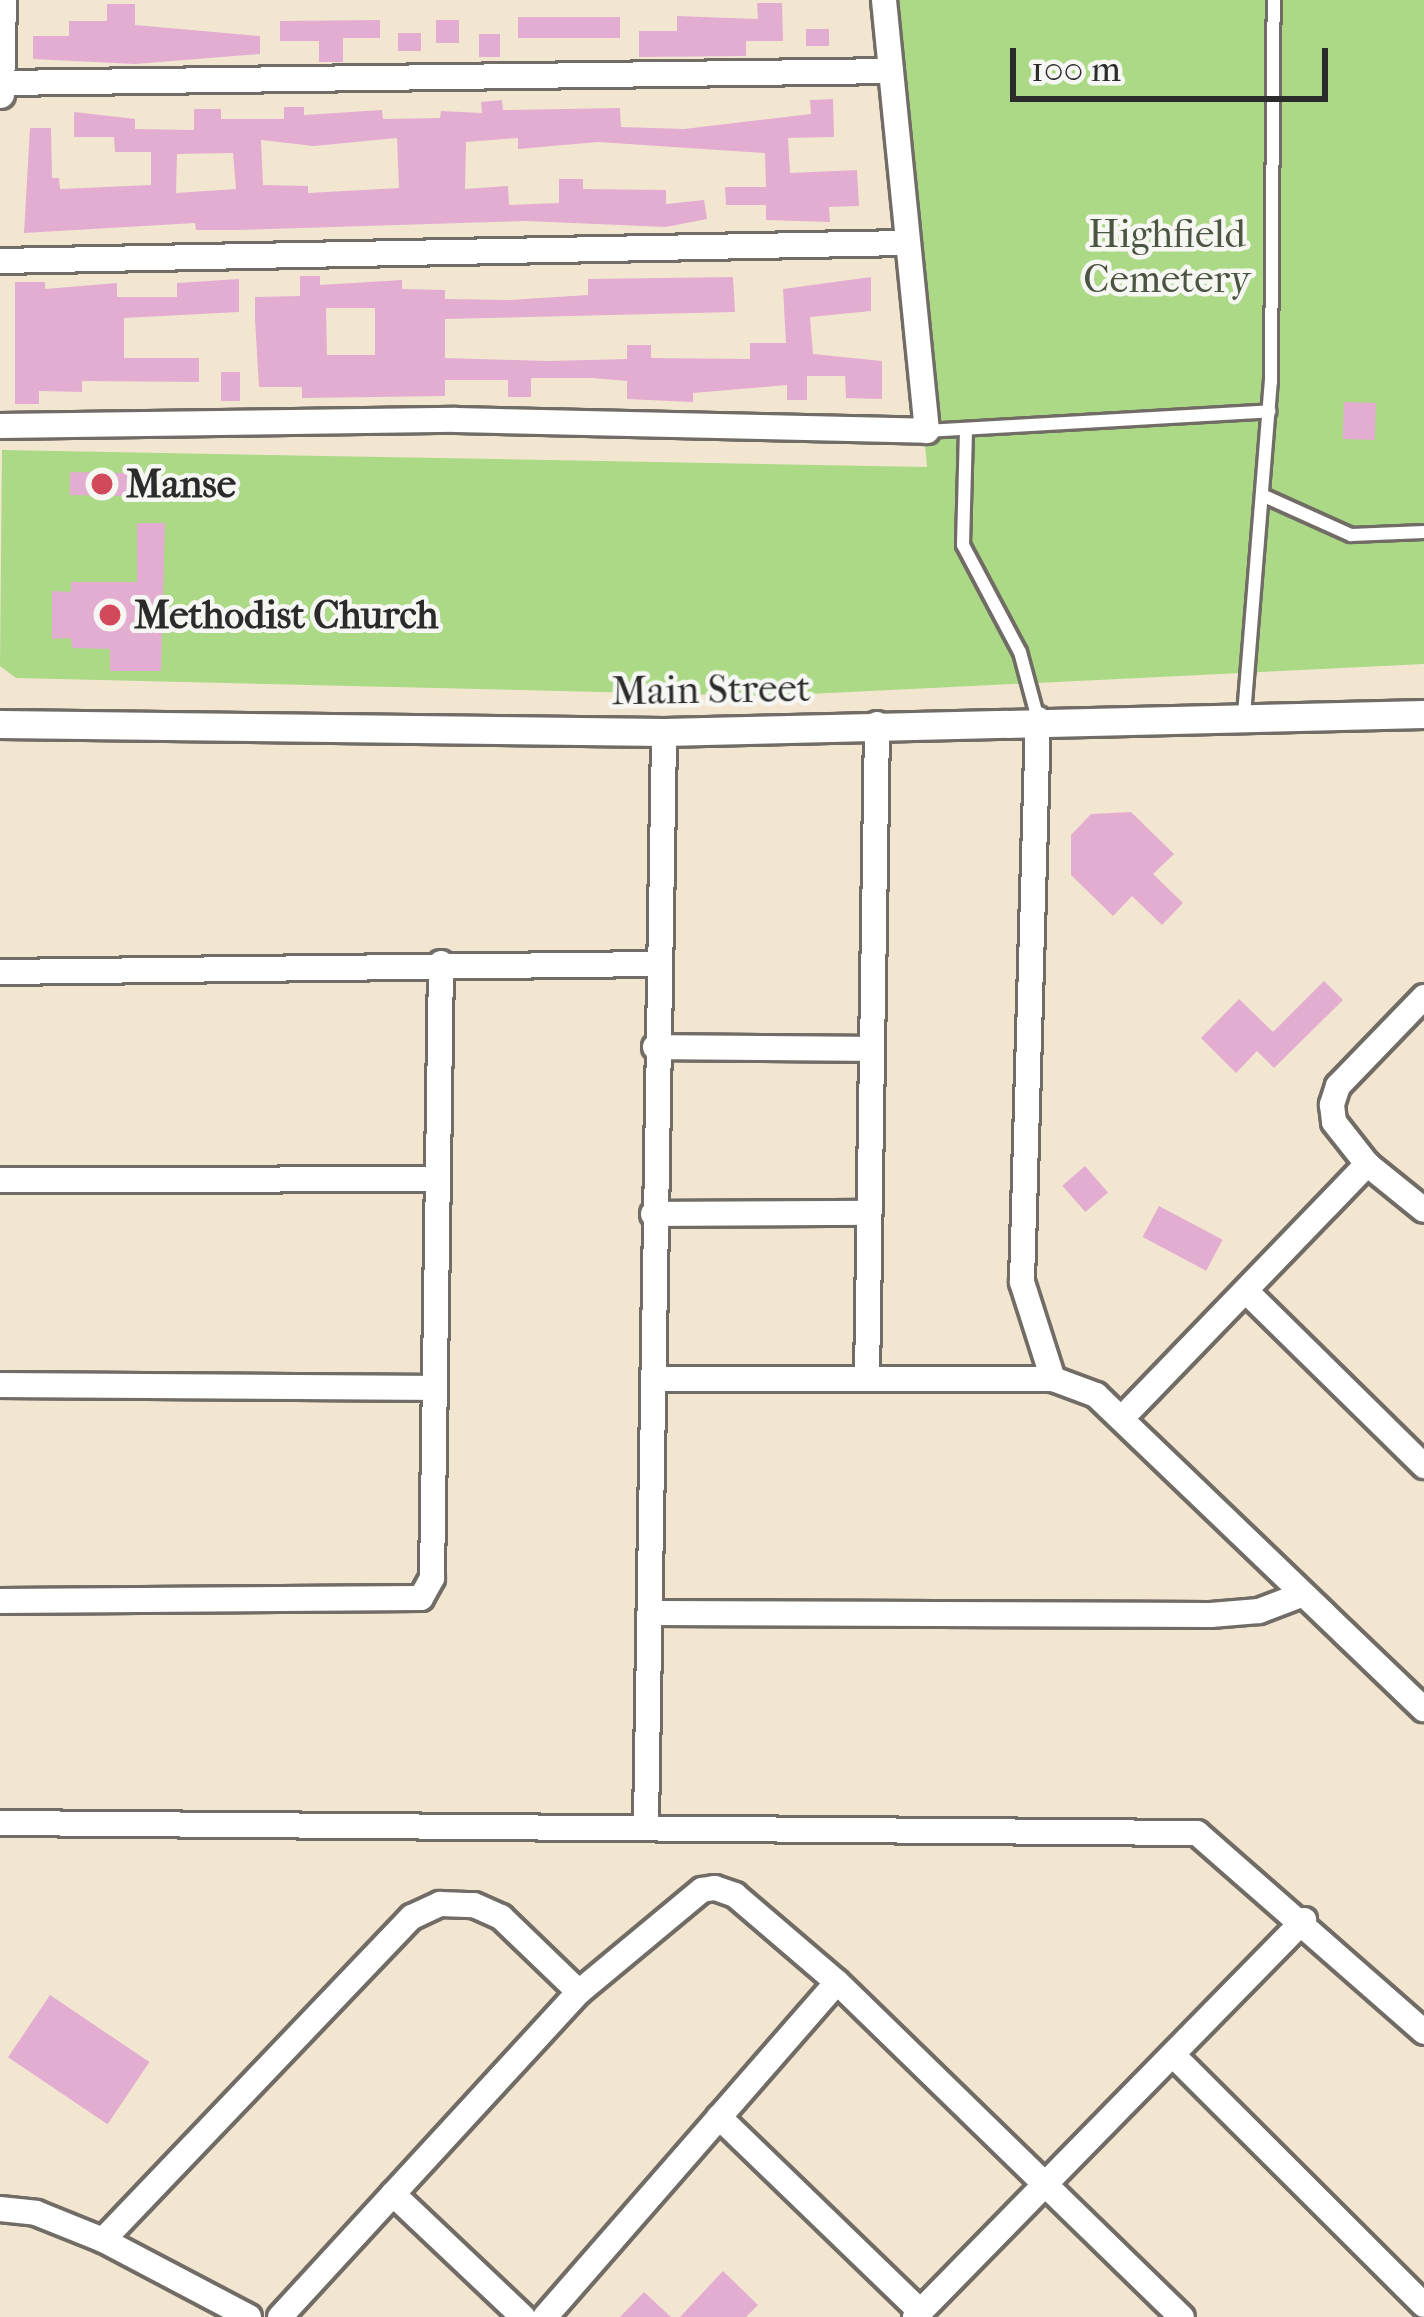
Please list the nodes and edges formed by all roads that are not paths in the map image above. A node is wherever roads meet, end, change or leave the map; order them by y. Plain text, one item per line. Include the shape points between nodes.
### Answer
1 (2, 0) edge
2 (884, 0) edge
3 (1274, 0) edge
4 (890, 71) junction
5 (1, 82) edge
6 (0, 94) edge
7 (908, 243) junction
8 (0, 261) edge
9 (1269, 411) junction
10 (0, 426) edge
11 (966, 430) junction
12 (927, 431) junction
13 (1262, 495) junction
14 (1424, 532) edge
15 (1424, 714) edge
16 (1244, 715) junction
17 (1038, 719) junction
18 (0, 724) edge
19 (877, 724) junction
20 (664, 732) junction
21 (441, 963) junction
22 (656, 964) junction
23 (0, 972) edge
24 (1424, 997) edge
25 (656, 1047) junction
26 (870, 1049) junction
27 (1367, 1164) junction
28 (436, 1179) junction
29 (0, 1180) edge
30 (1424, 1210) edge
31 (653, 1214) junction
32 (866, 1214) junction
33 (1248, 1293) junction
34 (867, 1378) junction
35 (654, 1379) junction
36 (1053, 1379) junction
37 (0, 1385) edge
38 (432, 1388) junction
39 (1125, 1415) junction
40 (1424, 1466) edge
41 (1301, 1595) junction
42 (0, 1601) edge
43 (652, 1613) junction
44 (1424, 1709) edge
45 (646, 1822) junction
46 (0, 1823) edge
47 (1304, 1920) junction
48 (838, 1982) junction
49 (579, 1992) junction
50 (1424, 2032) edge
51 (1174, 2057) junction
52 (719, 2117) junction
53 (1048, 2186) junction
54 (393, 2194) junction
55 (0, 2209) edge
56 (103, 2240) junction
57 (1423, 2312) edge
58 (1169, 2313) edge
59 (917, 2314) edge
60 (249, 2317) edge
61 (280, 2317) edge
62 (524, 2317) edge
63 (545, 2317) edge

1 - 5 street
2 - 4 street
3 - 9 lane
4 - 5 street
4 - 7 street
5 - 6 street
7 - 8 street
7 - 12 street
9 - 11 lane
9 - 13 lane
10 - 12 street via 456,420
11 - 12 lane
11 - 17 lane via 962,544 1020,652
13 - 14 lane via 1351,536
13 - 16 lane
15 - 16 street, Main Street
16 - 17 street, Main Street
17 - 19 street, Main Street
17 - 36 street via 1022,1282
18 - 20 street, Main Street
19 - 20 street, Main Street
19 - 26 street
20 - 22 street
21 - 22 street
21 - 23 street
21 - 28 street
22 - 25 street
24 - 27 street via 1339,1086 1332,1105 1334,1122
25 - 26 street
25 - 31 street
26 - 32 street
27 - 30 street
27 - 33 street
28 - 29 street
28 - 38 street
31 - 32 street
31 - 35 street
32 - 34 street
33 - 39 street
33 - 40 street
34 - 35 street
34 - 36 street
35 - 43 street
36 - 39 street
37 - 38 street
38 - 42 street via 432,1578 421,1598
39 - 41 street
41 - 43 street via 1259,1611 1211,1615
41 - 44 street
43 - 45 street
45 - 46 street
45 - 47 street via 1197,1833
47 - 50 street
47 - 51 street
48 - 49 street via 735,1895 715,1888
48 - 52 street
48 - 53 street
49 - 54 street
49 - 56 street via 501,1917 474,1905 440,1904 412,1917
51 - 53 street
51 - 57 street
52 - 59 street
52 - 63 street
53 - 58 street
53 - 59 street
54 - 61 street
54 - 62 street
55 - 56 street via 36,2213
56 - 60 street

